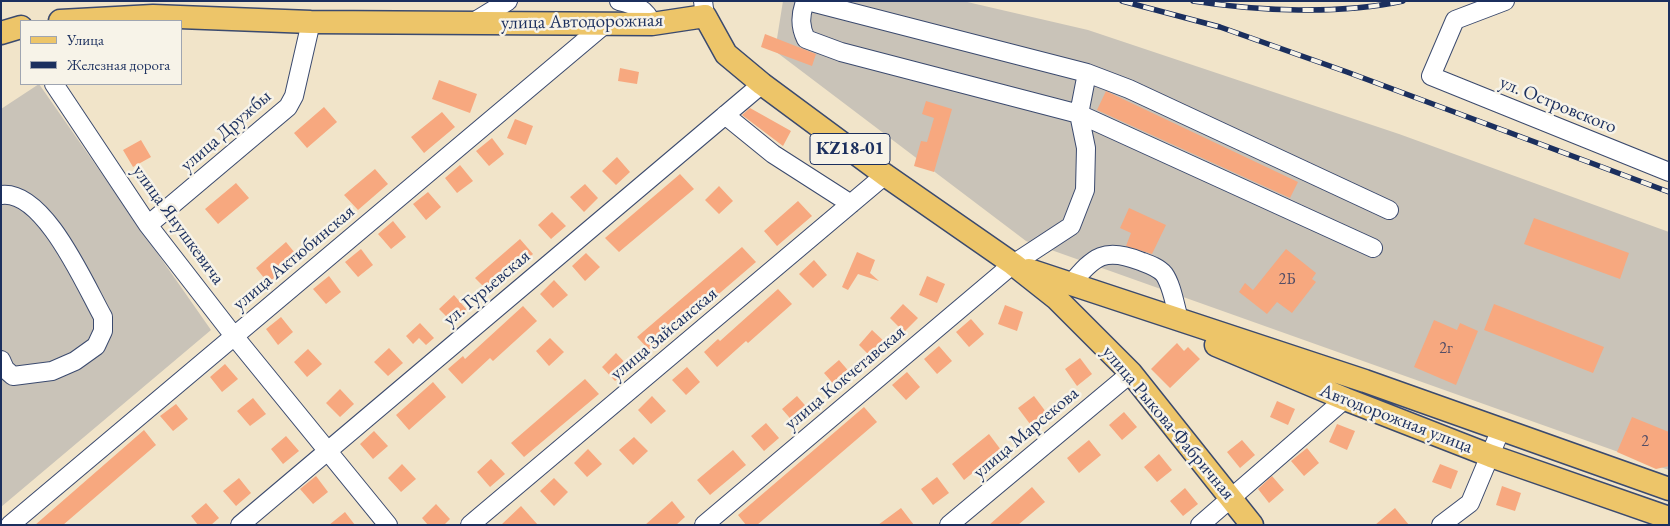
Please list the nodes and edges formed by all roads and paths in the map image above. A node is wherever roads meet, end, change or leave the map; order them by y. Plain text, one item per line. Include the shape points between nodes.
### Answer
1 (508, 1) edge
2 (619, 1) edge
3 (1505, 1) edge
4 (704, 9) edge
5 (79, 20) edge
6 (311, 22) junction
7 (472, 23) junction
8 (605, 24) junction
9 (652, 24) junction
10 (1087, 73) junction
11 (762, 84) junction
12 (55, 85) edge
13 (1079, 114) junction
14 (726, 115) junction
15 (1669, 172) edge
16 (886, 175) junction
17 (1, 195) edge
18 (851, 204) junction
19 (1389, 210) dead end
20 (148, 225) junction
21 (1373, 248) dead end
22 (1013, 264) junction
23 (1071, 284) junction
24 (1130, 304) junction
25 (1179, 318) junction
26 (234, 336) junction
27 (1, 360) edge
28 (1131, 373) junction
29 (1345, 399) junction
30 (1501, 429) junction
31 (327, 452) junction
32 (1491, 456) junction
33 (1643, 481) junction
34 (1669, 489) edge
35 (1231, 499) junction
36 (1634, 506) junction
37 (1669, 518) edge
38 (10, 525) edge
39 (240, 525) edge
40 (388, 525) edge
41 (470, 525) edge
42 (704, 525) edge
43 (949, 525) edge
44 (1200, 525) edge
45 (1252, 525) edge
46 (1442, 525) edge

1 - 7 street
2 - 9 street via 640,7 648,13
3 - 15 street, ул. Островского via 1455,20 1431,76
4 - 9 main road, улица Автодорожная / KZ18-01
4 - 11 main road, улица Автодорожная / KZ18-01 via 726,54
5 - 6 main road, улица Автодорожная / KZ18-01 via 153,16
6 - 7 main road, улица Автодорожная / KZ18-01
6 - 20 street, улица Дружбы via 294,96 288,108
7 - 8 main road, улица Автодорожная / KZ18-01
8 - 9 main road, улица Автодорожная / KZ18-01
8 - 26 street, улица Актюбинская
10 - 13 street
10 - 13 street via 811,2 804,5 802,12 806,39 841,52
10 - 19 street via 1129,89
11 - 14 street, ул. Гурьевская
11 - 16 main road, улица Автодорожная / KZ18-01
12 - 20 street, улица Янушкевича
13 - 21 street
13 - 22 street, улица Кокчетавская via 1086,148 1085,190 1071,226
14 - 18 street via 773,154
14 - 31 street, ул. Гурьевская
16 - 18 street, улица Зайсанская
16 - 22 main road, улица Автодорожная / KZ18-01
17 - 27 street via 23,200 49,222 103,316 103,331 96,346 52,372 14,376 5,370
18 - 41 street, улица Зайсанская
20 - 26 street, улица Янушкевича
22 - 23 main road, Автодорожная улица
22 - 28 main road, улица Рыкова-Фабричная / KZ18-01 via 1056,298
22 - 42 street, улица Кокчетавская
23 - 24 main road, Автодорожная улица
23 - 25 street via 1099,258 1121,253 1154,266 1164,274
24 - 25 main road, Автодорожная улица
24 - 29 main road, Автодорожная улица via 1152,318
25 - 30 main road, Автодорожная улица
26 - 31 street, улица Янушкевича
26 - 38 street, улица Актюбинская
28 - 35 main road, улица Рыкова-Фабричная / KZ18-01
28 - 43 street, улица Марсекова
29 - 32 main road, Автодорожная улица
29 - 35 street
30 - 32 street
30 - 33 main road, Автодорожная улица
31 - 39 street, ул. Гурьевская
31 - 40 street, улица Янушкевича
32 - 36 main road, Автодорожная улица
32 - 46 street via 1470,503
33 - 34 main road, Автодорожная улица
33 - 36 street
35 - 44 street
35 - 45 main road, улица Рыкова-Фабричная / KZ18-01
36 - 37 main road, Автодорожная улица

